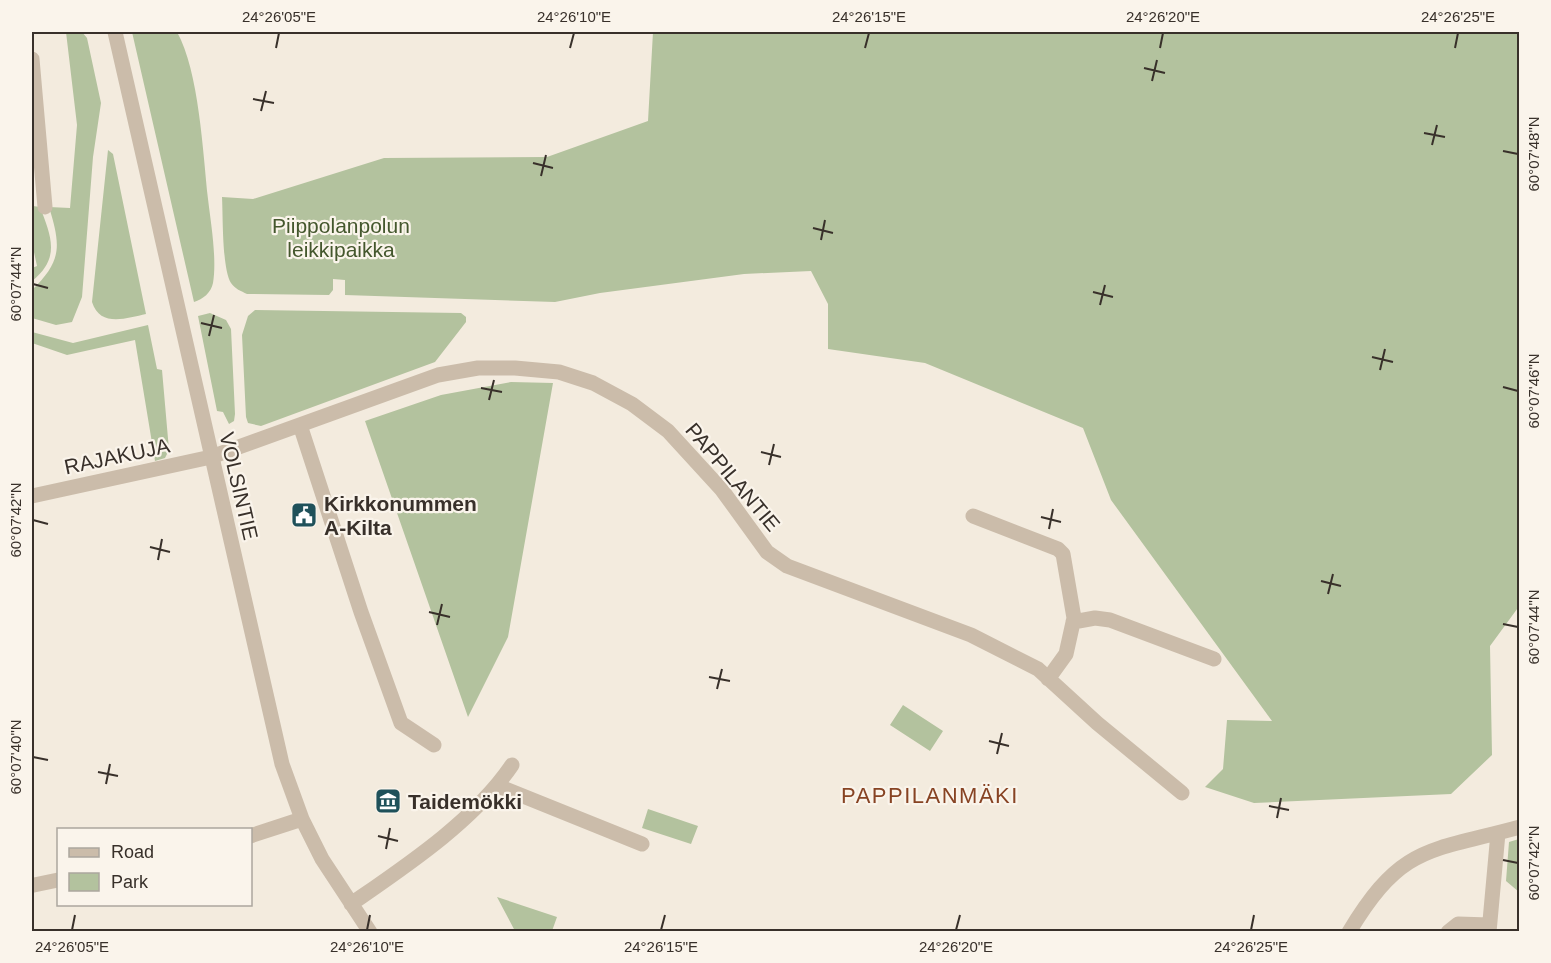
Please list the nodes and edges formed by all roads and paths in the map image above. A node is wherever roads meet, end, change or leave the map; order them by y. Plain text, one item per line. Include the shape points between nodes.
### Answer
1 (115, 32) edge
2 (32, 58) edge
3 (45, 207) dead end
4 (300, 425) junction
5 (211, 457) junction
6 (32, 496) edge
7 (973, 516) dead end
8 (1073, 622) junction
9 (1214, 659) dead end
10 (1048, 679) junction
11 (434, 745) dead end
12 (512, 765) dead end
13 (498, 786) junction
14 (1182, 793) dead end
15 (302, 819) junction
16 (1520, 827) edge
17 (1498, 833) junction
18 (252, 835) edge
19 (642, 844) dead end
20 (57, 880) edge
21 (34, 885) dead end
22 (351, 904) junction
23 (1489, 928) edge
24 (370, 932) edge
25 (1348, 932) edge
26 (1448, 932) edge

1 - 5 street, VOLSINTIE
2 - 3 street
4 - 5 street, PAPPILANTIE
4 - 10 street, PAPPILANTIE via 438,375 478,368 559,372 593,383 632,404 668,431 722,490 767,552 787,566 971,635 1038,669
4 - 11 street via 402,723
5 - 6 street, RAJAKUJA
5 - 15 street, VOLSINTIE via 282,764
7 - 8 street via 1063,554
8 - 9 street via 1110,620
8 - 10 street via 1066,654
10 - 14 street, PAPPILANTIE
12 - 13 street
13 - 19 street
13 - 22 street via 429,847
15 - 18 street
15 - 22 street, VOLSINTIE
16 - 17 street
17 - 23 street
17 - 25 street via 1430,849 1413,857 1369,897
20 - 21 street
22 - 24 street, VOLSINTIE
23 - 26 street via 1473,922 1458,924

